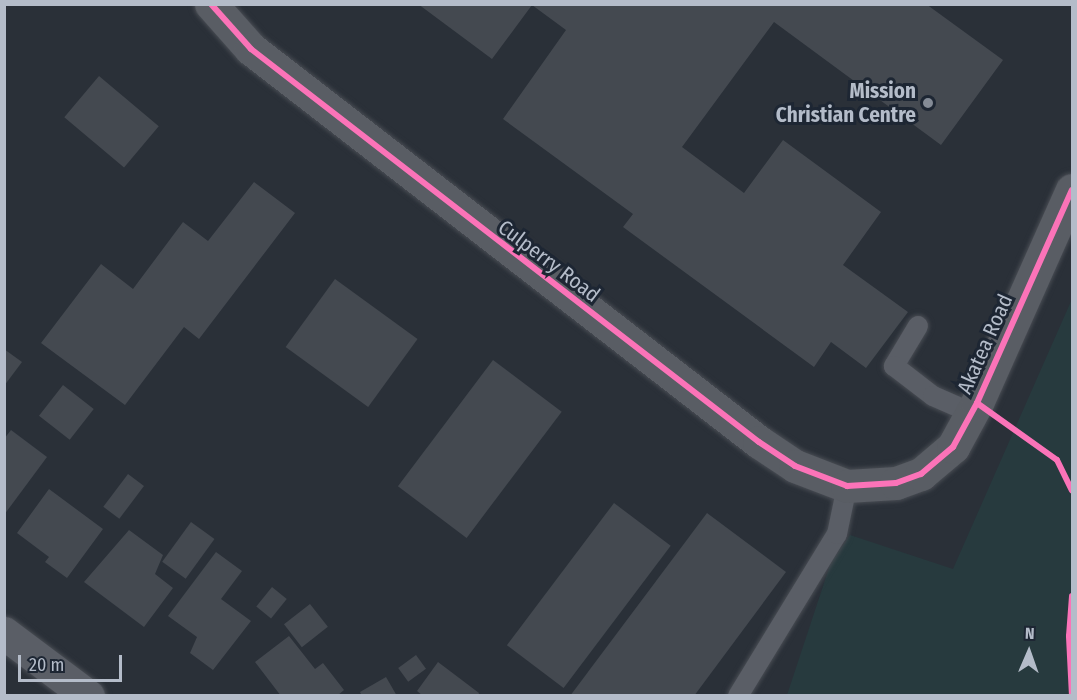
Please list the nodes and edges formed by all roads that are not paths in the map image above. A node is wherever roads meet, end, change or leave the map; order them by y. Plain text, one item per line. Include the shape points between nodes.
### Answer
1 (210, 4) edge
2 (1072, 190) edge
3 (918, 326) dead end
4 (972, 412) junction
5 (896, 483) joint
6 (847, 486) junction
7 (4, 633) edge
8 (88, 696) edge
9 (738, 696) edge

1 - 6 street, Culperry Road via 251,49 759,442 795,466
2 - 4 street, Akatea Road
3 - 4 lane via 894,366 933,396
4 - 5 street, Akatea Road via 953,447 921,474
5 - 6 street, Culperry Road
6 - 9 lane via 837,534
7 - 8 street

